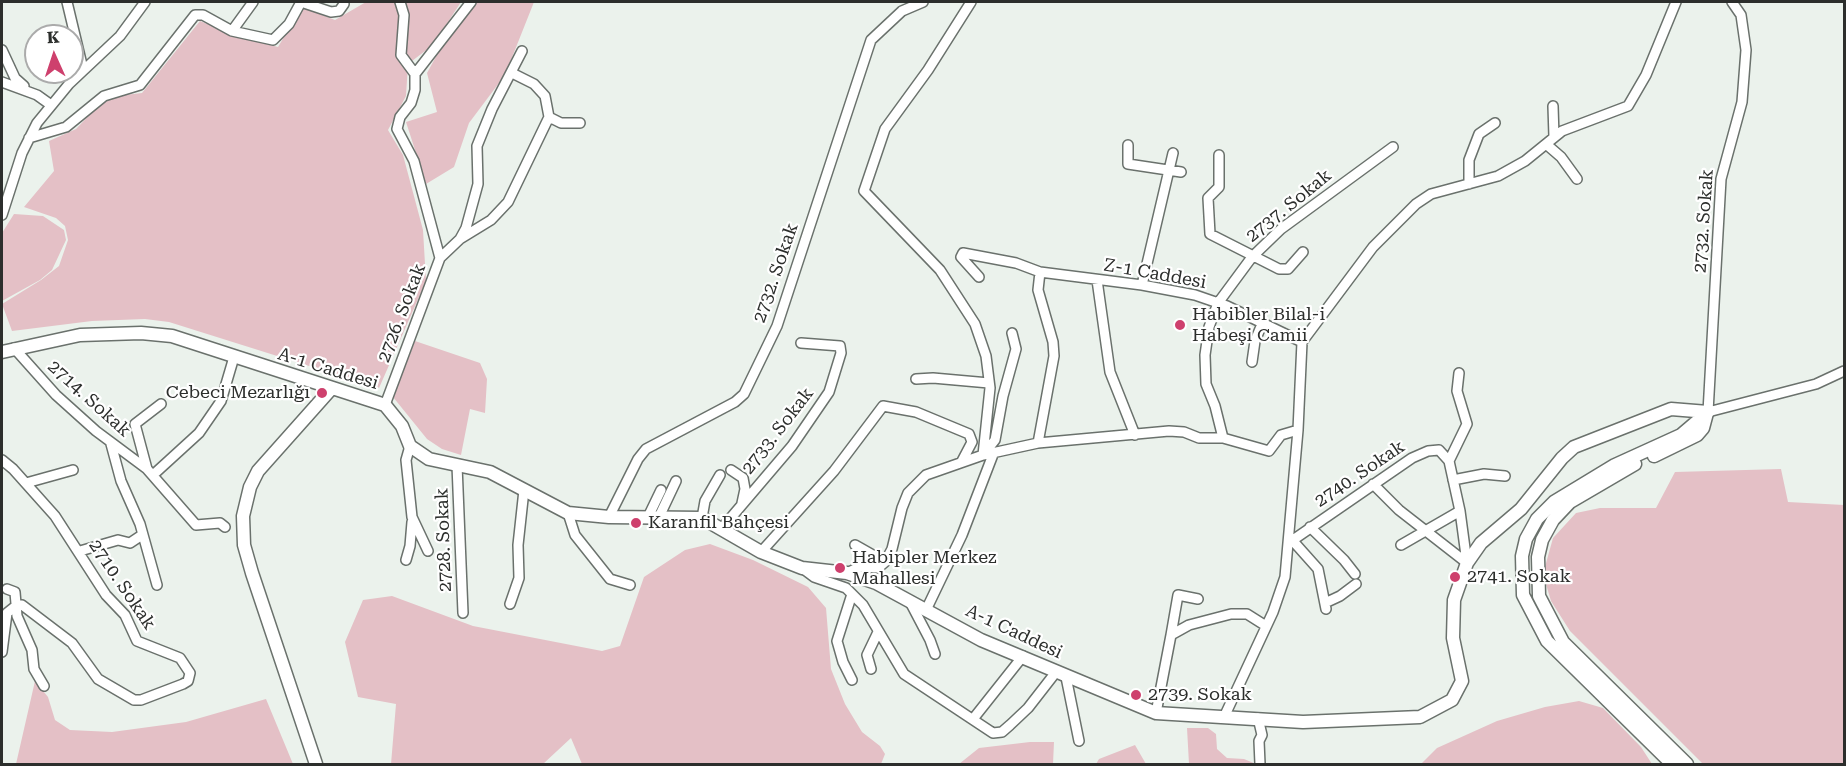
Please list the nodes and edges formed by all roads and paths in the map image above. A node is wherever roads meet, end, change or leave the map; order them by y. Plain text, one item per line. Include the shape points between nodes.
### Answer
1 (67, 2) edge
2 (145, 2) edge
3 (253, 2) edge
4 (301, 2) edge
5 (400, 2) edge
6 (471, 2) edge
7 (923, 2) edge
8 (971, 2) edge
9 (1676, 2) edge
10 (1732, 2) edge
11 (344, 4) dead end
12 (72, 24) edge
13 (232, 31) junction
14 (2, 50) edge
15 (522, 51) dead end
16 (84, 68) edge
17 (512, 73) junction
18 (416, 74) junction
19 (2, 82) edge
20 (70, 84) edge
21 (33, 93) junction
22 (51, 105) junction
23 (1553, 106) dead end
24 (549, 117) junction
25 (580, 123) dead end
26 (1495, 123) dead end
27 (1554, 137) junction
28 (29, 138) junction
29 (1546, 144) junction
30 (1128, 145) dead end
31 (1393, 147) dead end
32 (1173, 153) dead end
33 (1219, 155) dead end
34 (1169, 170) junction
35 (1181, 172) dead end
36 (1577, 179) dead end
37 (1469, 184) junction
38 (2, 215) edge
39 (460, 239) junction
40 (1303, 252) dead end
41 (1252, 257) junction
42 (440, 258) junction
43 (1040, 272) junction
44 (980, 277) dead end
45 (1097, 280) junction
46 (1142, 285) junction
47 (1218, 303) junction
48 (1262, 324) junction
49 (1012, 333) dead end
50 (1302, 342) junction
51 (801, 343) dead end
52 (8, 350) edge
53 (234, 357) junction
54 (1252, 362) dead end
55 (1845, 371) edge
56 (1459, 373) dead end
57 (916, 380) dead end
58 (989, 383) junction
59 (332, 389) junction
60 (161, 404) dead end
61 (385, 405) junction
62 (1708, 412) junction
63 (1298, 430) junction
64 (1135, 435) junction
65 (1223, 438) junction
66 (111, 444) junction
67 (1038, 444) junction
68 (410, 446) junction
69 (994, 452) junction
70 (983, 454) junction
71 (2, 460) edge
72 (962, 461) junction
73 (1449, 461) junction
74 (458, 465) junction
75 (74, 470) dead end
76 (731, 470) dead end
77 (150, 472) junction
78 (720, 476) dead end
79 (1505, 476) dead end
80 (1453, 480) junction
81 (676, 481) dead end
82 (26, 483) junction
83 (1373, 484) junction
84 (524, 490) junction
85 (661, 490) dead end
86 (741, 505) junction
87 (1460, 511) junction
88 (568, 513) junction
89 (412, 517) junction
90 (609, 517) junction
91 (653, 517) junction
92 (702, 518) junction
93 (225, 527) dead end
94 (723, 527) junction
95 (1310, 527) junction
96 (1426, 529) junction
97 (142, 535) junction
98 (1291, 542) junction
99 (855, 545) dead end
100 (1401, 545) dead end
101 (80, 551) junction
102 (428, 551) dead end
103 (761, 552) junction
104 (406, 560) dead end
105 (885, 562) junction
106 (1467, 563) junction
107 (802, 568) junction
108 (847, 573) junction
109 (157, 585) dead end
110 (630, 585) dead end
111 (7, 589) dead end
112 (852, 594) junction
113 (1198, 599) dead end
114 (909, 600) junction
115 (510, 604) dead end
116 (17, 605) junction
117 (927, 608) junction
118 (463, 613) dead end
119 (1266, 626) junction
120 (878, 632) junction
121 (1171, 635) junction
122 (2, 651) edge
123 (934, 654) dead end
124 (1023, 656) junction
125 (871, 669) dead end
126 (1061, 674) junction
127 (852, 680) dead end
128 (44, 686) dead end
129 (1156, 713) junction
130 (1225, 715) junction
131 (1258, 718) junction
132 (973, 719) junction
133 (1079, 741) dead end
134 (316, 765) edge
135 (1260, 765) edge
136 (1672, 765) edge
137 (1687, 765) edge

1 - 12 street
2 - 16 street via 120,36
3 - 13 street
4 - 11 street via 331,12 339,11
4 - 13 street via 289,24 273,40
5 - 18 street via 404,15 401,55
6 - 18 street
7 - 90 street, 2732. Sokak via 902,11 871,40 777,326 744,394 646,449
8 - 58 street via 885,129 864,191 940,270 975,324 986,356
9 - 27 street via 1646,75 1628,106
10 - 62 street, 2732. Sokak via 1742,15 1746,50 1742,102 1721,180
13 - 28 street via 203,15 195,15 140,85 104,96 66,127
14 - 21 street via 15,78
15 - 17 street, 2726. Sokak
17 - 24 street via 534,84 545,96
17 - 39 street, 2726. Sokak via 477,146 478,184
18 - 42 street via 411,103 400,117 397,129 414,161
19 - 21 street
20 - 22 street
21 - 22 street
22 - 28 street
23 - 27 street
24 - 25 street via 561,123
24 - 39 street, 2726. Sokak via 508,202 491,220
26 - 37 street via 1479,134 1469,160
27 - 29 street
28 - 38 street
29 - 36 street
29 - 37 street via 1498,176
30 - 34 street via 1128,164
31 - 41 street, 2737. Sokak via 1281,229
32 - 34 street
33 - 41 street via 1219,187 1208,198 1210,234
34 - 35 street
34 - 46 street
37 - 50 street via 1431,194 1395,221
39 - 42 street, 2726. Sokak
40 - 41 street via 1284,270
41 - 47 street, 2737. Sokak
42 - 61 street, 2726. Sokak
43 - 44 street, Z-1 Caddesi via 1016,262 970,252 962,254
43 - 45 street, Z-1 Caddesi
43 - 67 street via 1038,290 1054,356
45 - 46 street, Z-1 Caddesi
45 - 64 street via 1110,372
46 - 47 street, Z-1 Caddesi
47 - 48 street, Z-1 Caddesi
47 - 65 street, 2737. Sokak via 1204,355 1206,384
48 - 50 street, Z-1 Caddesi
48 - 54 street
49 - 70 street via 1016,349 995,440
50 - 63 street
51 - 86 street, 2733. Sokak via 840,346 837,368 825,398 792,446
52 - 53 main road, A-1 Caddesi via 81,335 141,333 172,336
52 - 66 street, 2714. Sokak
53 - 59 main road, A-1 Caddesi
53 - 77 street via 221,401 199,433
55 - 62 street via 1816,384
56 - 73 street via 1457,391 1467,424
57 - 58 street
58 - 70 street
59 - 61 main road, A-1 Caddesi
59 - 134 main road via 258,471 243,516 244,545 252,573
60 - 77 street, 2714. Sokak via 135,424
61 - 68 main road, A-1 Caddesi via 402,426
62 - 106 main road, A-1 Caddesi via 1671,409 1574,447 1521,509 1490,534
62 - 136 main road via 1681,435 1616,465 1554,502 1537,519 1522,556 1523,595 1547,641
62 - 137 main road via 1697,435 1631,466 1570,502 1553,520 1542,540 1537,566 1539,596 1563,642
63 - 65 street via 1281,435 1269,451
63 - 98 street
64 - 65 street via 1168,431 1199,438
64 - 67 street
66 - 77 street, 2714. Sokak
66 - 97 street
67 - 69 street
68 - 74 main road, A-1 Caddesi via 429,459
68 - 89 street via 406,460
69 - 70 street
69 - 117 street via 962,535
70 - 72 street
71 - 82 street, 2710. Sokak
72 - 103 street via 972,442 969,434 916,412 883,406 811,499
72 - 105 street via 933,471 912,486
73 - 80 street
73 - 83 street, 2740. Sokak via 1439,450 1428,451
74 - 84 main road, A-1 Caddesi via 490,472
74 - 118 street, 2728. Sokak
75 - 82 street
76 - 86 street via 743,478
77 - 93 street, 2714. Sokak via 196,525 220,523
78 - 92 street via 705,501
79 - 80 street via 1484,474
80 - 87 street
81 - 91 street
82 - 101 street, 2710. Sokak
83 - 95 street, 2740. Sokak
83 - 96 street
84 - 88 main road, A-1 Caddesi
84 - 115 street via 519,578
85 - 91 street
86 - 94 street, 2733. Sokak
87 - 96 street
87 - 106 street
88 - 90 main road, A-1 Caddesi
88 - 110 street via 575,535 610,579
89 - 102 street
89 - 104 street
90 - 91 main road, A-1 Caddesi
91 - 92 main road, A-1 Caddesi
92 - 94 main road, A-1 Caddesi
94 - 103 main road, A-1 Caddesi
95 - 98 street, 2740. Sokak
95 - 98 street via 1344,560 1355,579 1340,596 1325,606 1318,569
96 - 100 street
96 - 106 street
97 - 101 street via 130,543 118,540
97 - 109 street
98 - 119 street via 1285,577
99 - 105 street
101 - 116 street, 2710. Sokak via 106,594 125,615 137,641 180,658 188,666 188,681 141,700 134,699 98,679 72,643 39,616
103 - 107 main road, A-1 Caddesi
105 - 108 street via 878,568 859,567
106 - 131 main road, A-1 Caddesi via 1454,600 1452,619 1462,681 1452,699 1420,717 1303,722
107 - 108 main road, A-1 Caddesi
107 - 112 street
108 - 114 main road, A-1 Caddesi
111 - 116 street via 15,592
112 - 120 street
112 - 127 street via 837,641
113 - 121 street via 1178,595
114 - 117 main road, A-1 Caddesi
114 - 123 street
116 - 122 street via 5,620
116 - 128 street via 34,669
117 - 124 main road, A-1 Caddesi via 981,640
119 - 121 street via 1247,614 1231,614 1189,625
119 - 130 street
120 - 125 street via 867,655
120 - 132 street via 904,674
121 - 129 street
124 - 126 main road, A-1 Caddesi
124 - 132 street
126 - 129 main road, A-1 Caddesi
126 - 132 street via 1002,732 993,733
126 - 133 street
129 - 130 main road, A-1 Caddesi
130 - 131 main road, A-1 Caddesi
131 - 135 street via 1262,735

